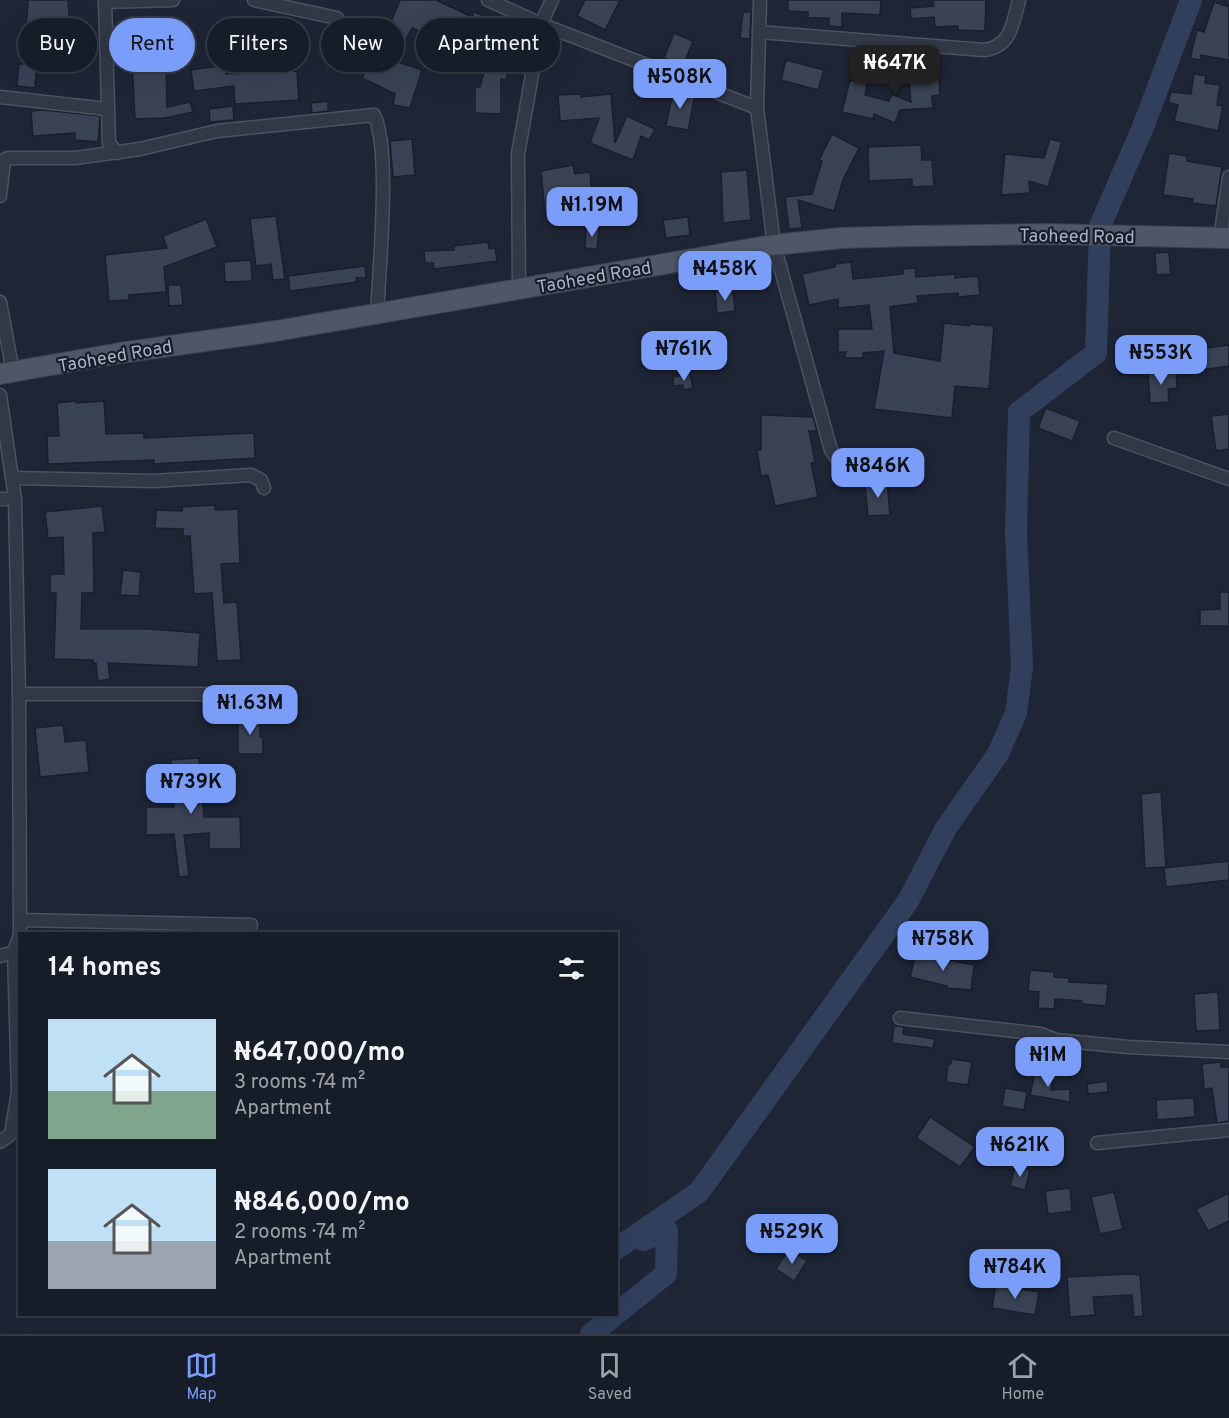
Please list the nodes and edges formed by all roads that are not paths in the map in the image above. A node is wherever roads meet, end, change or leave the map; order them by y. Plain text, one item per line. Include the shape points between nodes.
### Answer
1 (174, 0) edge
2 (254, 0) edge
3 (488, 0) edge
4 (552, 0) edge
5 (760, 0) edge
6 (1019, 0) edge
7 (105, 1) edge
8 (337, 18) dead end
9 (528, 18) edge
10 (544, 18) edge
11 (560, 31) edge
12 (759, 32) junction
13 (533, 72) edge
14 (0, 97) edge
15 (757, 108) junction
16 (107, 109) junction
17 (117, 153) junction
18 (1229, 177) edge
19 (0, 196) edge
20 (1224, 238) edge
21 (774, 245) junction
22 (519, 290) junction
23 (0, 302) edge
24 (377, 314) junction
25 (6, 373) edge
26 (0, 395) edge
27 (1114, 438) dead end
28 (904, 471) dead end
29 (13, 478) junction
30 (1229, 479) edge
31 (264, 488) dead end
32 (0, 499) edge
33 (15, 499) junction
34 (19, 694) junction
35 (264, 694) dead end
36 (21, 920) junction
37 (251, 925) dead end
38 (20, 932) edge
39 (18, 940) edge
40 (14, 952) junction
41 (0, 956) edge
42 (900, 1018) dead end
43 (1229, 1052) edge
44 (1228, 1131) edge
45 (0, 1142) edge
46 (1097, 1143) dead end

1 - 7 street
2 - 8 street
3 - 9 street
4 - 10 street
5 - 12 street
6 - 12 street via 1006,40 996,49
7 - 16 street
11 - 15 street
12 - 15 street
13 - 22 street via 518,154
14 - 16 street
15 - 21 street
16 - 17 street via 109,143
17 - 19 street via 4,160
17 - 24 street via 217,131 374,115 380,126 382,185
18 - 20 street
20 - 21 main road, Taoheed Road via 1046,234 841,238
21 - 22 main road, Taoheed Road
21 - 28 street via 831,450 840,463
22 - 24 main road, Taoheed Road
23 - 25 street
24 - 25 main road, Taoheed Road
26 - 29 street
27 - 30 street
29 - 31 street via 154,481 251,475 261,480
29 - 33 street
32 - 33 street
33 - 34 street
34 - 35 street
34 - 36 street
36 - 37 street
36 - 38 street
39 - 40 street
40 - 41 street
40 - 45 street via 18,1092 11,1134
42 - 43 street via 1041,1034 1056,1040
44 - 46 street

